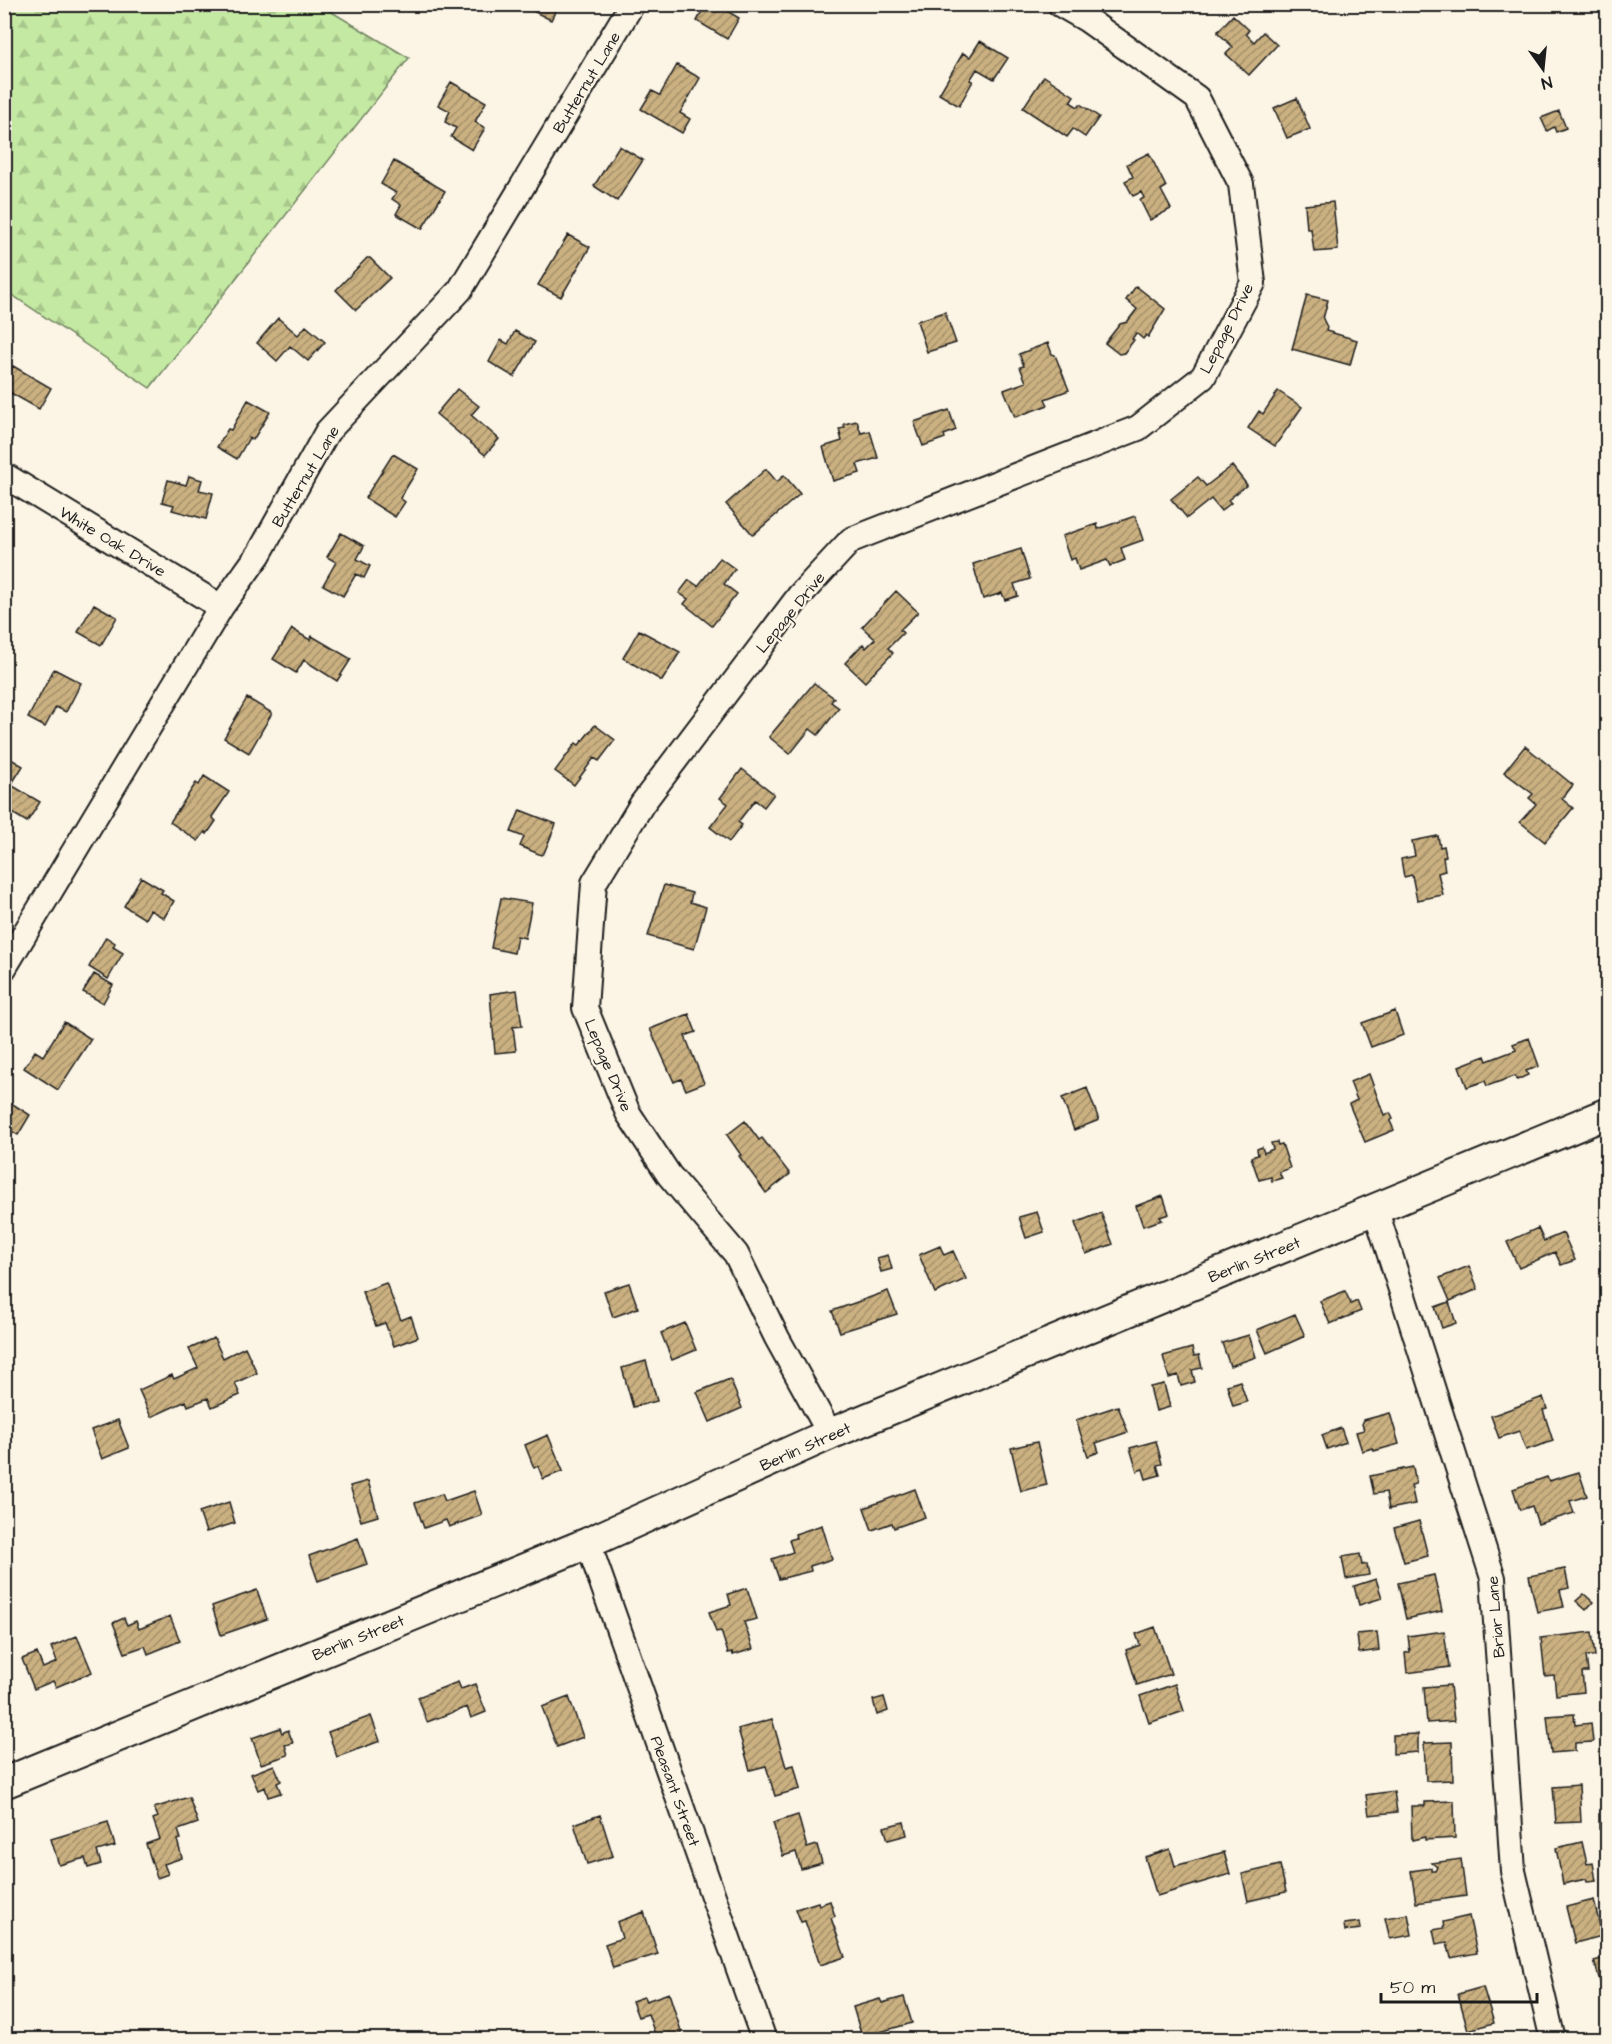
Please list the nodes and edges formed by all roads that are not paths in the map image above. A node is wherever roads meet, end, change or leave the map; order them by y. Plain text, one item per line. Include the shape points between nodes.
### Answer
1 (632, 4) edge
2 (1060, 4) edge
3 (4, 475) edge
4 (222, 607) junction
5 (4, 968) edge
6 (1608, 1113) edge
7 (1375, 1208) junction
8 (830, 1434) junction
9 (588, 1543) junction
10 (4, 1783) edge
11 (764, 2040) edge
12 (1553, 2040) edge

1 - 4 street, Butternut Lane via 460,290 327,432 259,554
2 - 8 street, Lepage Drive via 1197,98 1241,184 1253,283 1203,377 1138,428 851,540 800,595 642,804 594,883 585,1008 628,1113 669,1175 736,1254
3 - 4 street, White Oak Drive
4 - 5 street, Butternut Lane
6 - 7 main road, Berlin Street
7 - 8 main road, Berlin Street
7 - 12 street, Briar Lane via 1493,1578 1513,1870
8 - 9 main road, Berlin Street
9 - 10 main road, Berlin Street
9 - 11 street, Pleasant Street

